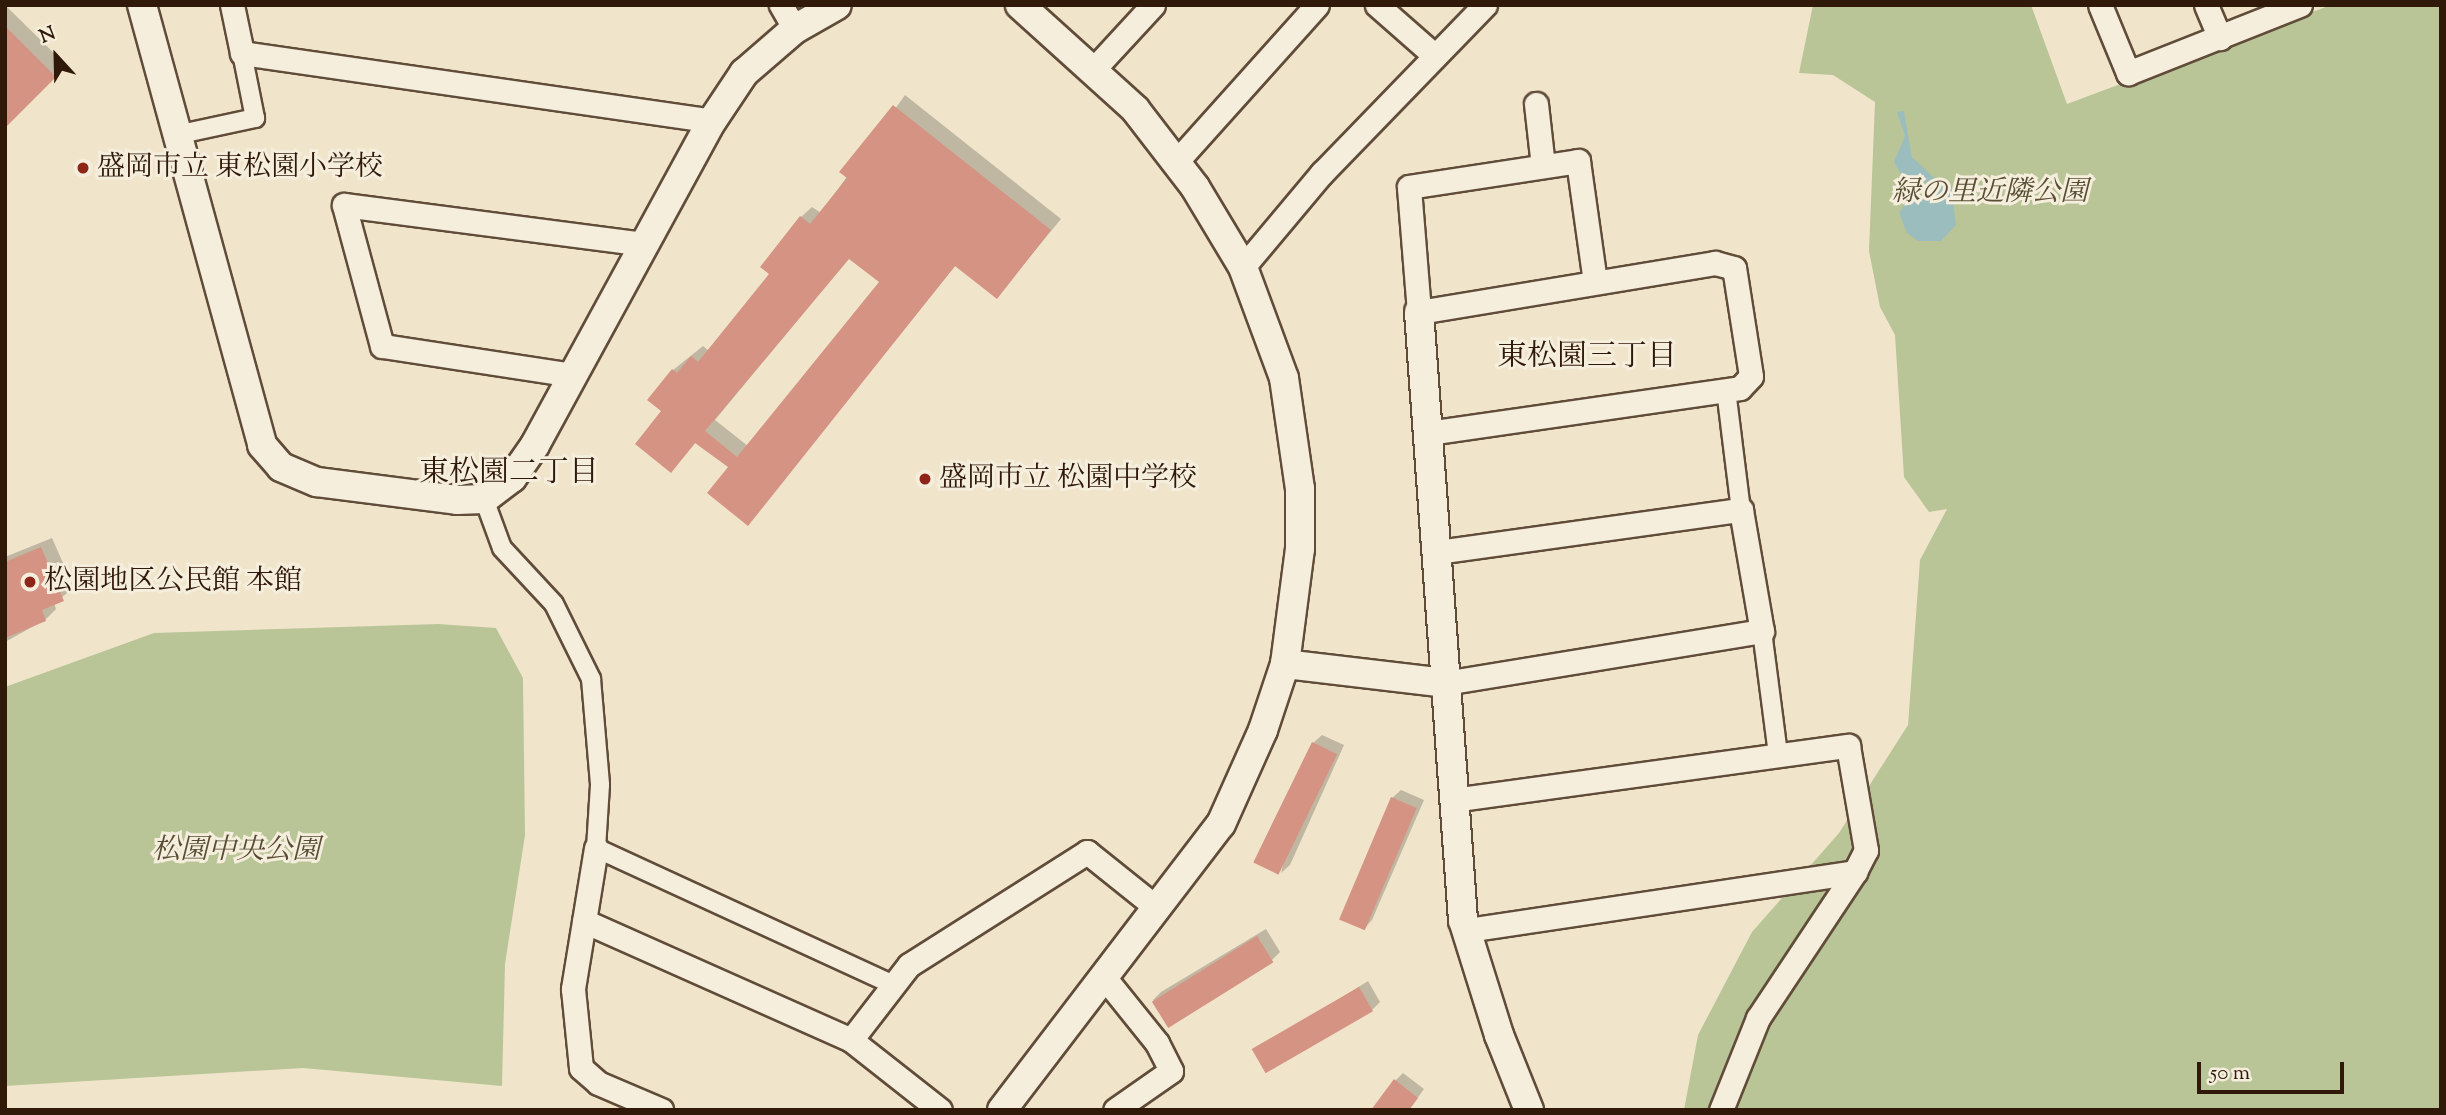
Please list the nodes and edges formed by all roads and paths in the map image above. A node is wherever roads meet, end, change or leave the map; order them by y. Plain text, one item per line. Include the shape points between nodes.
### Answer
1 (142, 5) edge
2 (232, 5) edge
3 (781, 5) edge
4 (837, 5) edge
5 (1020, 5) edge
6 (1153, 5) edge
7 (1317, 5) edge
8 (1377, 5) edge
9 (1485, 5) edge
10 (2100, 5) edge
11 (2206, 5) edge
12 (2300, 5) edge
13 (795, 29) junction
14 (2220, 38) junction
15 (242, 53) junction
16 (1435, 56) junction
17 (1092, 71) junction
18 (1536, 104) dead end
19 (712, 121) junction
20 (176, 135) junction
21 (1175, 162) junction
22 (1543, 166) junction
23 (643, 244) junction
24 (1243, 267) junction
25 (1594, 282) junction
26 (1419, 312) junction
27 (572, 374) junction
28 (1726, 390) junction
29 (1428, 433) junction
30 (484, 499) junction
31 (1741, 510) junction
32 (1437, 552) junction
33 (1762, 631) junction
34 (1285, 664) junction
35 (1446, 683) junction
36 (1778, 755) junction
37 (1452, 800) junction
38 (596, 848) junction
39 (1855, 872) junction
40 (1157, 908) junction
41 (584, 921) junction
42 (1466, 930) junction
43 (1104, 977) junction
44 (894, 985) junction
45 (851, 1040) junction
46 (662, 1110) edge
47 (940, 1110) edge
48 (1002, 1110) edge
49 (1115, 1110) edge
50 (1529, 1110) edge
51 (1721, 1110) edge

1 - 20 street
2 - 15 street
3 - 13 street
4 - 13 street
5 - 17 street
6 - 17 street
7 - 21 street
8 - 16 street
9 - 16 street
10 - 14 street via 2128,73
11 - 14 street
12 - 14 street
13 - 19 street via 744,73
15 - 19 street
15 - 20 street via 255,118
16 - 24 street via 1322,173
17 - 21 street via 1135,109
18 - 22 street
19 - 23 street
20 - 30 street via 262,445 281,467 317,482 457,500
21 - 24 street
22 - 25 street via 1577,161
22 - 26 street via 1409,187
23 - 27 street
23 - 27 street via 344,205 382,346
24 - 34 street via 1284,378 1300,489 1300,549
25 - 26 street
25 - 28 street via 1715,264 1734,268 1751,376 1740,388
26 - 29 street
27 - 30 street via 512,478
28 - 29 street
28 - 31 street
29 - 32 street
30 - 38 street via 502,548 554,604 591,679 600,785
31 - 32 street
31 - 33 street
32 - 35 street
33 - 35 street
33 - 36 street
34 - 35 street
34 - 40 street via 1263,730 1221,824
35 - 37 street
36 - 37 street
36 - 39 street via 1848,746 1866,850
37 - 42 street
38 - 41 street
38 - 44 street
39 - 42 street
39 - 51 street via 1758,1018
40 - 43 street
40 - 44 street via 1087,852 909,965
41 - 45 street
41 - 46 street via 573,989 581,1068 598,1083
42 - 50 street via 1499,1035
43 - 48 street
43 - 49 street via 1157,1044 1171,1071
44 - 45 street
45 - 47 street

